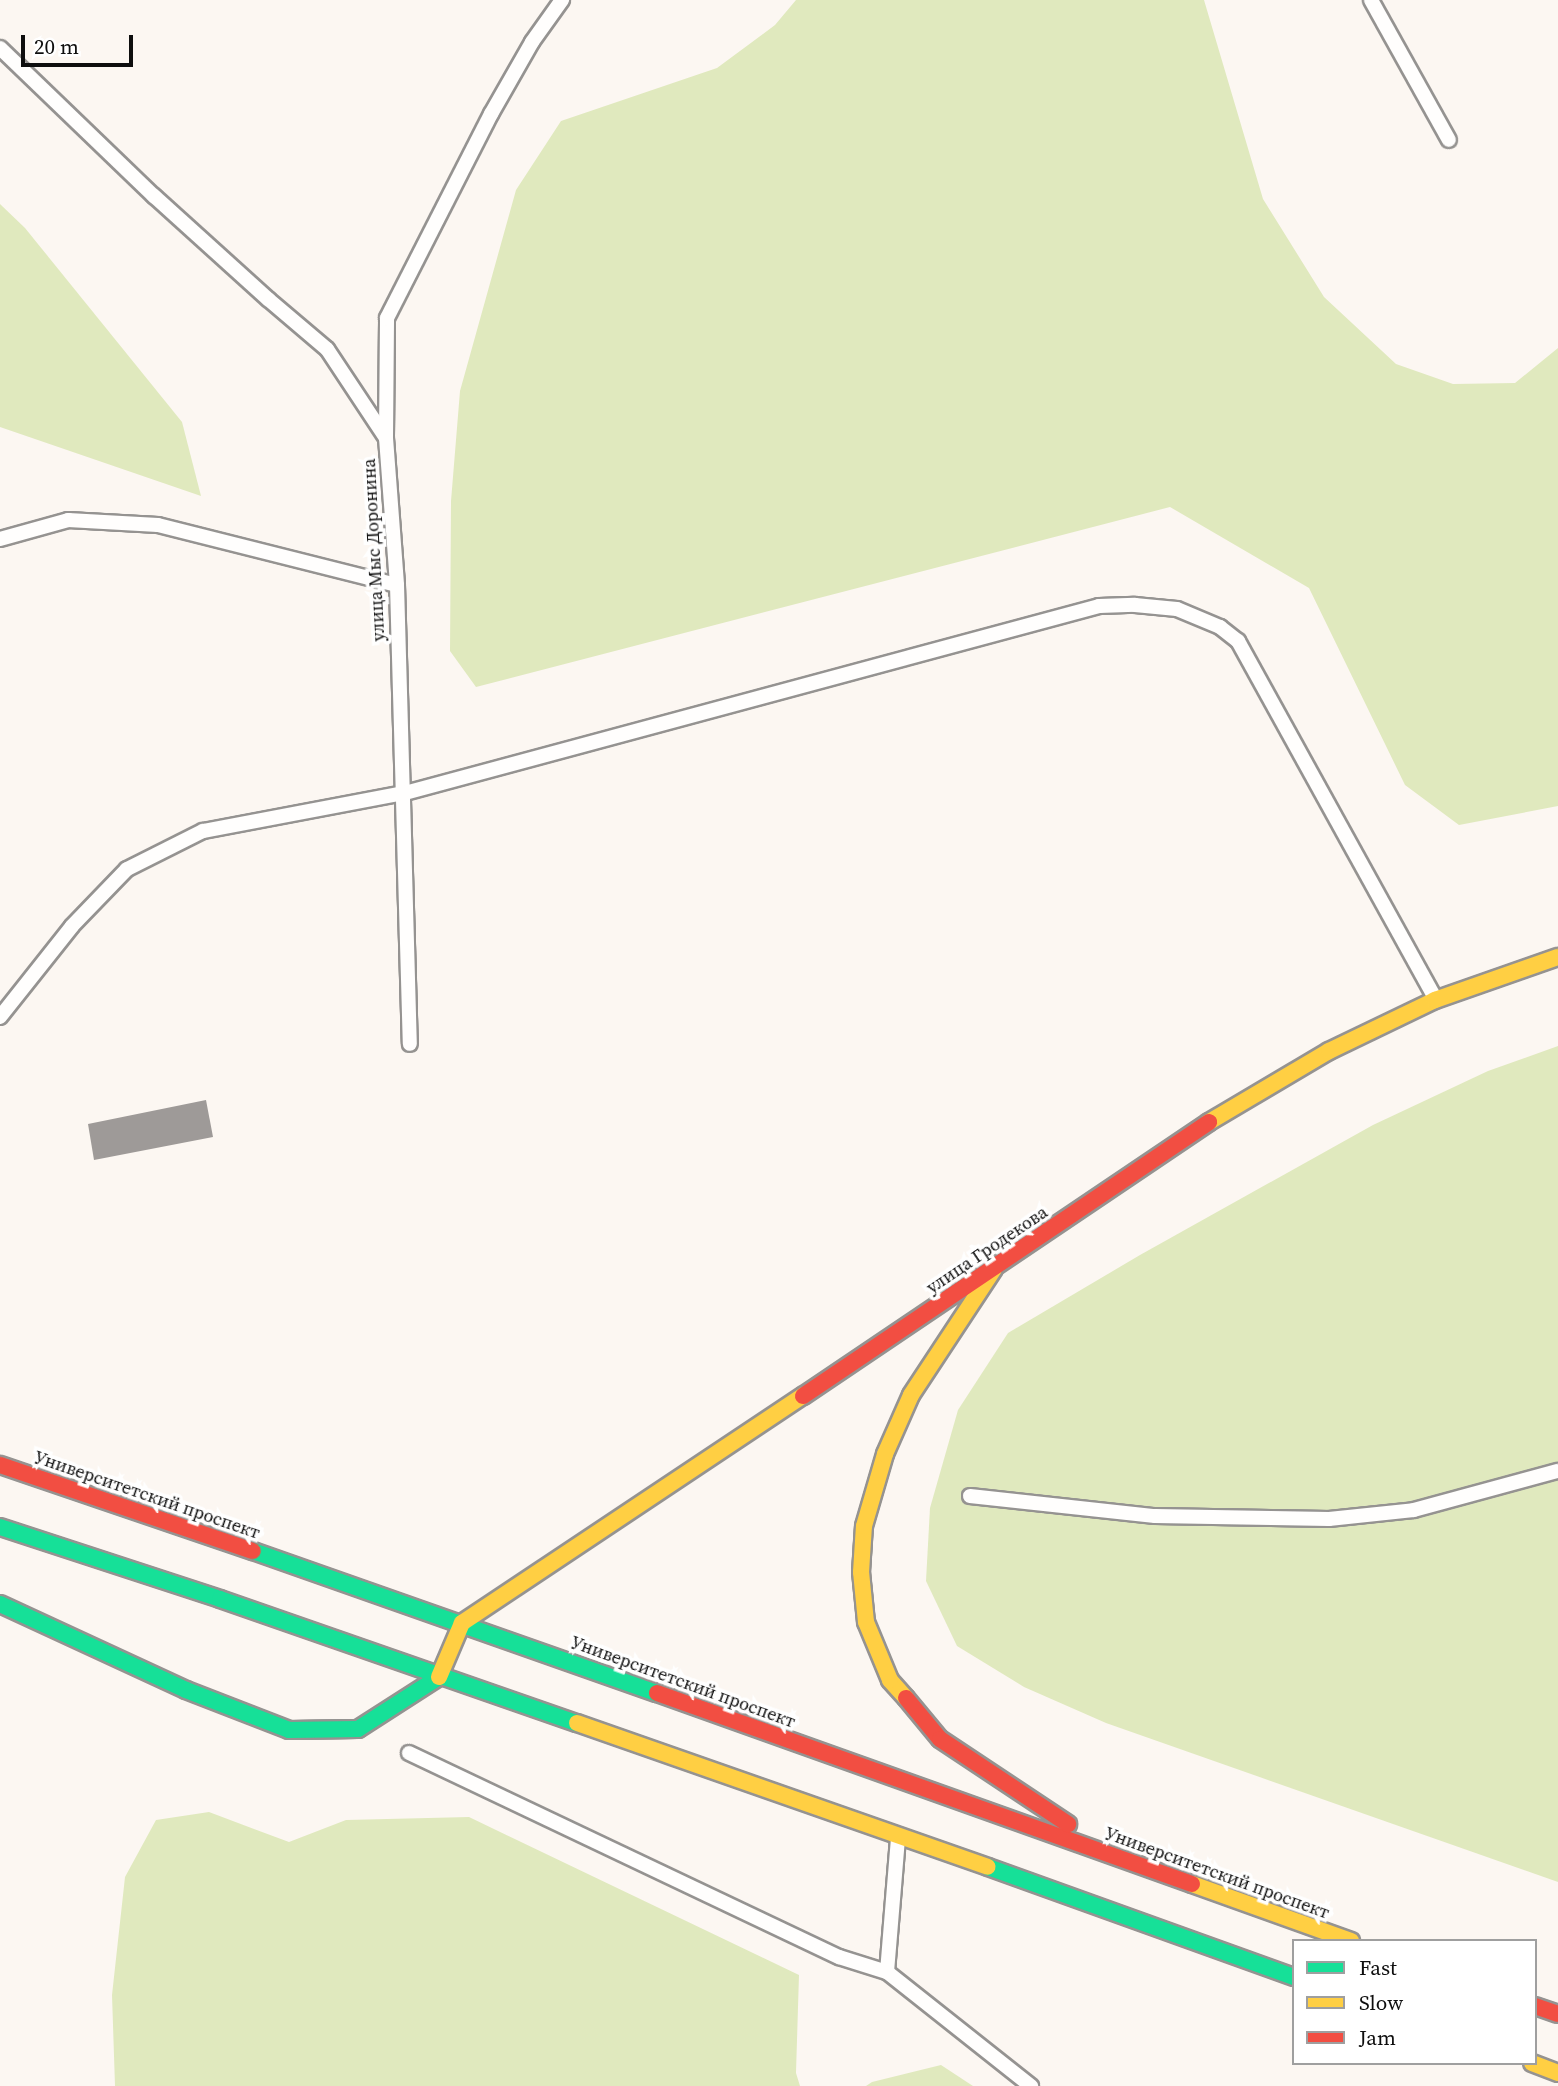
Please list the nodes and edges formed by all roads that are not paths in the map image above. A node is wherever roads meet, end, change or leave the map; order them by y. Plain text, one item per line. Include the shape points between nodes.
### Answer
1 (562, 0) edge
2 (1371, 0) edge
3 (0, 48) edge
4 (1449, 140) dead end
5 (386, 438) junction
6 (0, 539) edge
7 (397, 585) junction
8 (405, 793) junction
9 (1558, 957) edge
10 (1435, 1000) junction
11 (0, 1017) edge
12 (410, 1044) dead end
13 (995, 1269) junction
14 (0, 1465) edge
15 (1558, 1471) edge
16 (971, 1496) dead end
17 (0, 1527) edge
18 (0, 1604) edge
19 (462, 1623) junction
20 (439, 1677) junction
21 (409, 1753) dead end
22 (898, 1835) junction
23 (1126, 1861) junction
24 (1345, 1939) edge
25 (887, 1972) junction
26 (1292, 1976) edge
27 (1537, 2007) edge
28 (1558, 2014) edge
29 (1537, 2065) edge
30 (1558, 2073) edge
31 (1031, 2086) edge

1 - 5 lane via 532,41 491,114 387,318
2 - 4 lane
3 - 5 lane, улица Мыс Доронина via 154,196 327,349
5 - 7 lane, улица Мыс Доронина
6 - 7 lane via 68,520 158,524
7 - 8 lane, улица Мыс Доронина
8 - 10 lane via 1098,606 1177,609 1220,627 1250,657
8 - 11 lane via 202,831 127,869 72,926
8 - 12 lane, улица Мыс Доронина
9 - 10 main road, улица Гродекова
10 - 13 main road, улица Гродекова via 1329,1051 1225,1111
13 - 19 main road, улица Гродекова
13 - 23 main road via 911,1395 885,1454 864,1526 866,1622 890,1680 940,1739
14 - 19 main road, Университетский проспект
15 - 16 lane via 1414,1510 1329,1519 1155,1517
17 - 20 main road
18 - 20 main road via 174,1685 289,1730 358,1729
19 - 20 main road
19 - 23 main road, Университетский проспект
20 - 22 main road
21 - 25 lane via 839,1957
22 - 25 lane
22 - 26 main road
23 - 24 main road, Университетский проспект
25 - 31 lane
27 - 28 main road
29 - 30 main road

